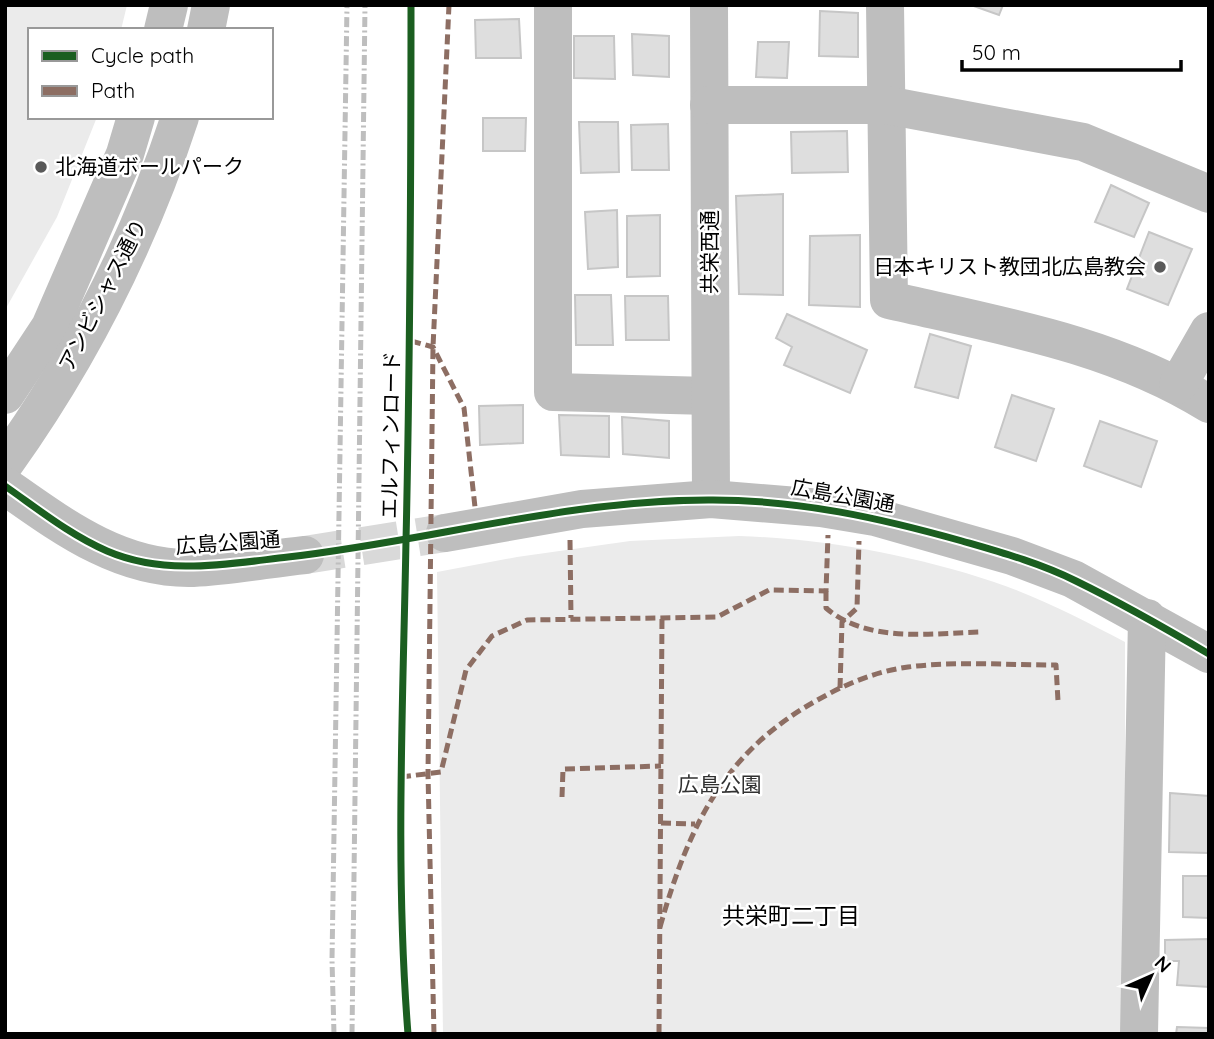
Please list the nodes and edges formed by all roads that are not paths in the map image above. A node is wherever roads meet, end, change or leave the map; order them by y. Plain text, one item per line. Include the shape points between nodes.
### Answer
1 (169, 5) edge
2 (211, 5) edge
3 (553, 5) edge
4 (709, 5) edge
5 (885, 5) edge
6 (163, 28) edge
7 (206, 28) edge
8 (709, 105) junction
9 (886, 105) junction
10 (135, 119) edge
11 (179, 119) edge
12 (1209, 194) edge
13 (1209, 331) edge
14 (5, 394) edge
15 (1194, 394) edge
16 (710, 396) junction
17 (5, 463) edge
18 (5, 486) edge
19 (711, 499) junction
20 (445, 533) tunnel mouth
21 (305, 555) tunnel mouth
22 (1147, 618) junction
23 (1209, 654) edge
24 (1139, 1034) edge

1 - 6 street
2 - 7 street
3 - 16 street via 553,393
4 - 8 street, 共栄西通
5 - 9 street
8 - 9 street
8 - 16 street, 共栄西通
9 - 12 street via 1083,142
9 - 15 street via 889,300 1053,337
10 - 14 street, アンビシャス通り via 125,155 55,316
11 - 17 street, アンビシャス通り via 141,222 105,294 62,378
13 - 15 street
16 - 19 street, 共栄西通
18 - 21 street, 広島公園通 via 70,531 108,551 139,560 192,568
19 - 20 street, 広島公園通 via 582,509
19 - 22 street, 広島公園通 via 875,517 1012,556 1073,579
22 - 23 street, 広島公園通
22 - 24 street

